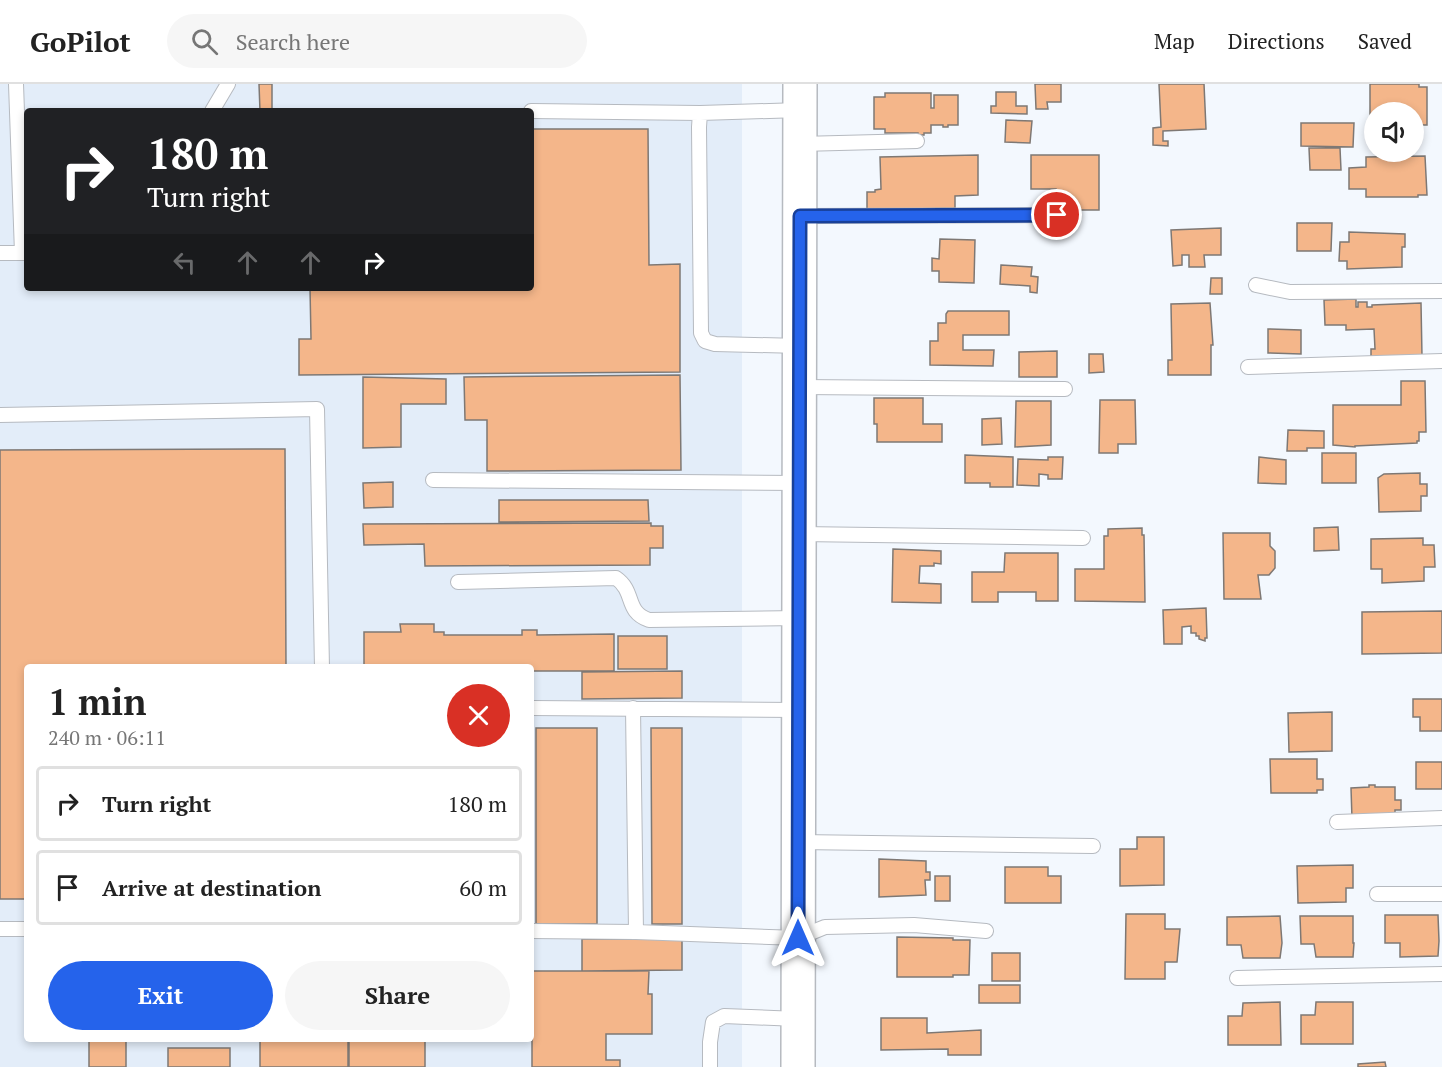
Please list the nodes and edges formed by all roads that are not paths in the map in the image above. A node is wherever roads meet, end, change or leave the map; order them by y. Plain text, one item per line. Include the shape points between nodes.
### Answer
1 (16, 84) edge
2 (228, 84) edge
3 (800, 97) edge
4 (214, 108) edge
5 (534, 111) edge
6 (700, 113) junction
7 (917, 141) dead end
8 (800, 144) junction
9 (1057, 215) dead end
10 (800, 216) junction
11 (0, 253) edge
12 (24, 253) edge
13 (1256, 285) dead end
14 (1442, 291) edge
15 (800, 346) junction
16 (1442, 361) edge
17 (1248, 367) dead end
18 (800, 387) junction
19 (1065, 389) dead end
20 (0, 415) edge
21 (433, 480) dead end
22 (800, 483) junction
23 (800, 534) junction
24 (1083, 538) dead end
25 (458, 582) dead end
26 (800, 618) junction
27 (322, 664) edge
28 (534, 708) edge
29 (633, 708) junction
30 (799, 710) junction
31 (1442, 818) edge
32 (1337, 822) dead end
33 (799, 842) junction
34 (1093, 846) dead end
35 (1377, 894) dead end
36 (1442, 894) edge
37 (0, 929) edge
38 (24, 929) edge
39 (534, 931) edge
40 (986, 931) dead end
41 (636, 932) junction
42 (798, 938) junction
43 (1442, 974) edge
44 (1237, 978) dead end
45 (798, 1019) junction
46 (710, 1067) edge
47 (798, 1067) edge

1 - 12 lane
2 - 4 lane
3 - 6 lane
3 - 8 main road
5 - 6 lane
6 - 15 lane via 700,333 705,341 715,344
7 - 8 lane
8 - 10 main road
9 - 10 lane
10 - 15 main road
11 - 12 lane
13 - 14 lane via 1290,292
15 - 18 main road
16 - 17 lane
18 - 19 lane
18 - 22 main road
20 - 27 lane via 317,410
21 - 22 lane
22 - 23 main road
23 - 24 lane
23 - 26 main road
25 - 26 lane via 616,578 625,584 640,617 649,620
26 - 30 main road
28 - 29 lane
29 - 30 lane
29 - 41 lane
30 - 33 main road
31 - 32 lane
33 - 34 lane
33 - 42 main road
35 - 36 lane
37 - 38 lane
39 - 41 lane
40 - 42 lane via 914,925 825,927
41 - 42 lane
42 - 45 main road
43 - 44 lane
45 - 46 lane via 724,1016 713,1022
45 - 47 main road

